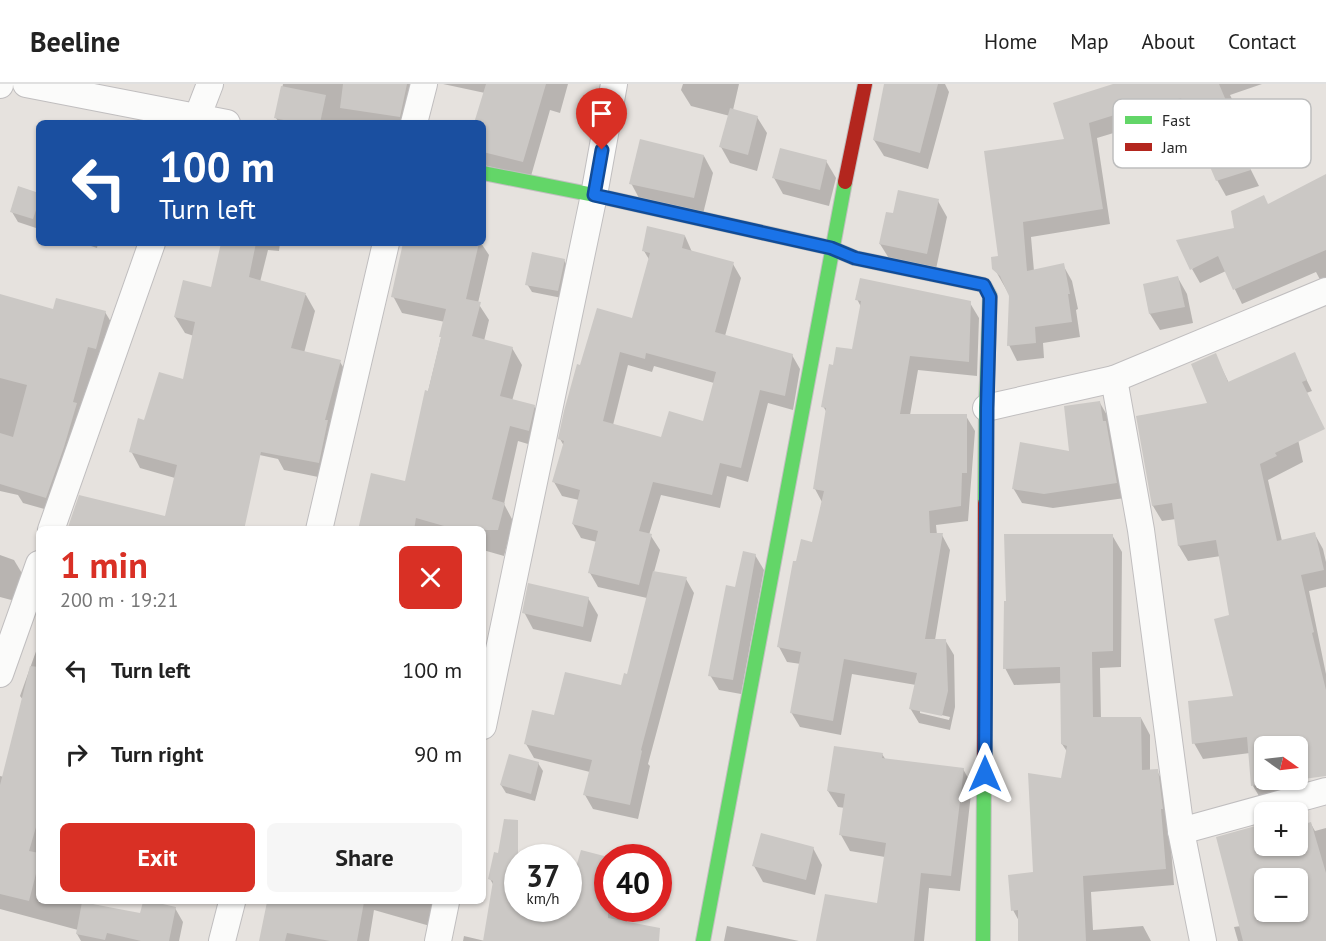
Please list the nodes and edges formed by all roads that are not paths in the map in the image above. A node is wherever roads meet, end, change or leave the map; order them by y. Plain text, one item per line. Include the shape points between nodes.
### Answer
1 (26, 84) edge
2 (210, 84) edge
3 (424, 84) edge
4 (614, 84) edge
5 (865, 84) edge
6 (196, 120) edge
7 (415, 120) edge
8 (486, 174) edge
9 (594, 195) junction
10 (151, 246) edge
11 (385, 246) edge
12 (831, 248) junction
13 (1326, 291) edge
14 (1114, 379) junction
15 (987, 408) junction
16 (52, 526) edge
17 (320, 526) edge
18 (36, 572) edge
19 (0, 674) edge
20 (486, 712) edge
21 (1326, 790) edge
22 (1181, 831) junction
23 (231, 904) edge
24 (446, 904) edge
25 (222, 941) edge
26 (438, 941) edge
27 (703, 941) edge
28 (984, 941) edge
29 (1203, 941) edge

1 - 6 street
2 - 6 street
3 - 7 street
4 - 9 street
5 - 12 street
8 - 9 street
9 - 12 street
9 - 20 street
10 - 16 street
11 - 17 street
12 - 15 street via 855,258 984,285 990,297
12 - 27 street
13 - 14 street
14 - 15 street
14 - 22 street via 1141,530
15 - 28 street
18 - 19 street
21 - 22 street
22 - 29 street
23 - 25 street
24 - 26 street

